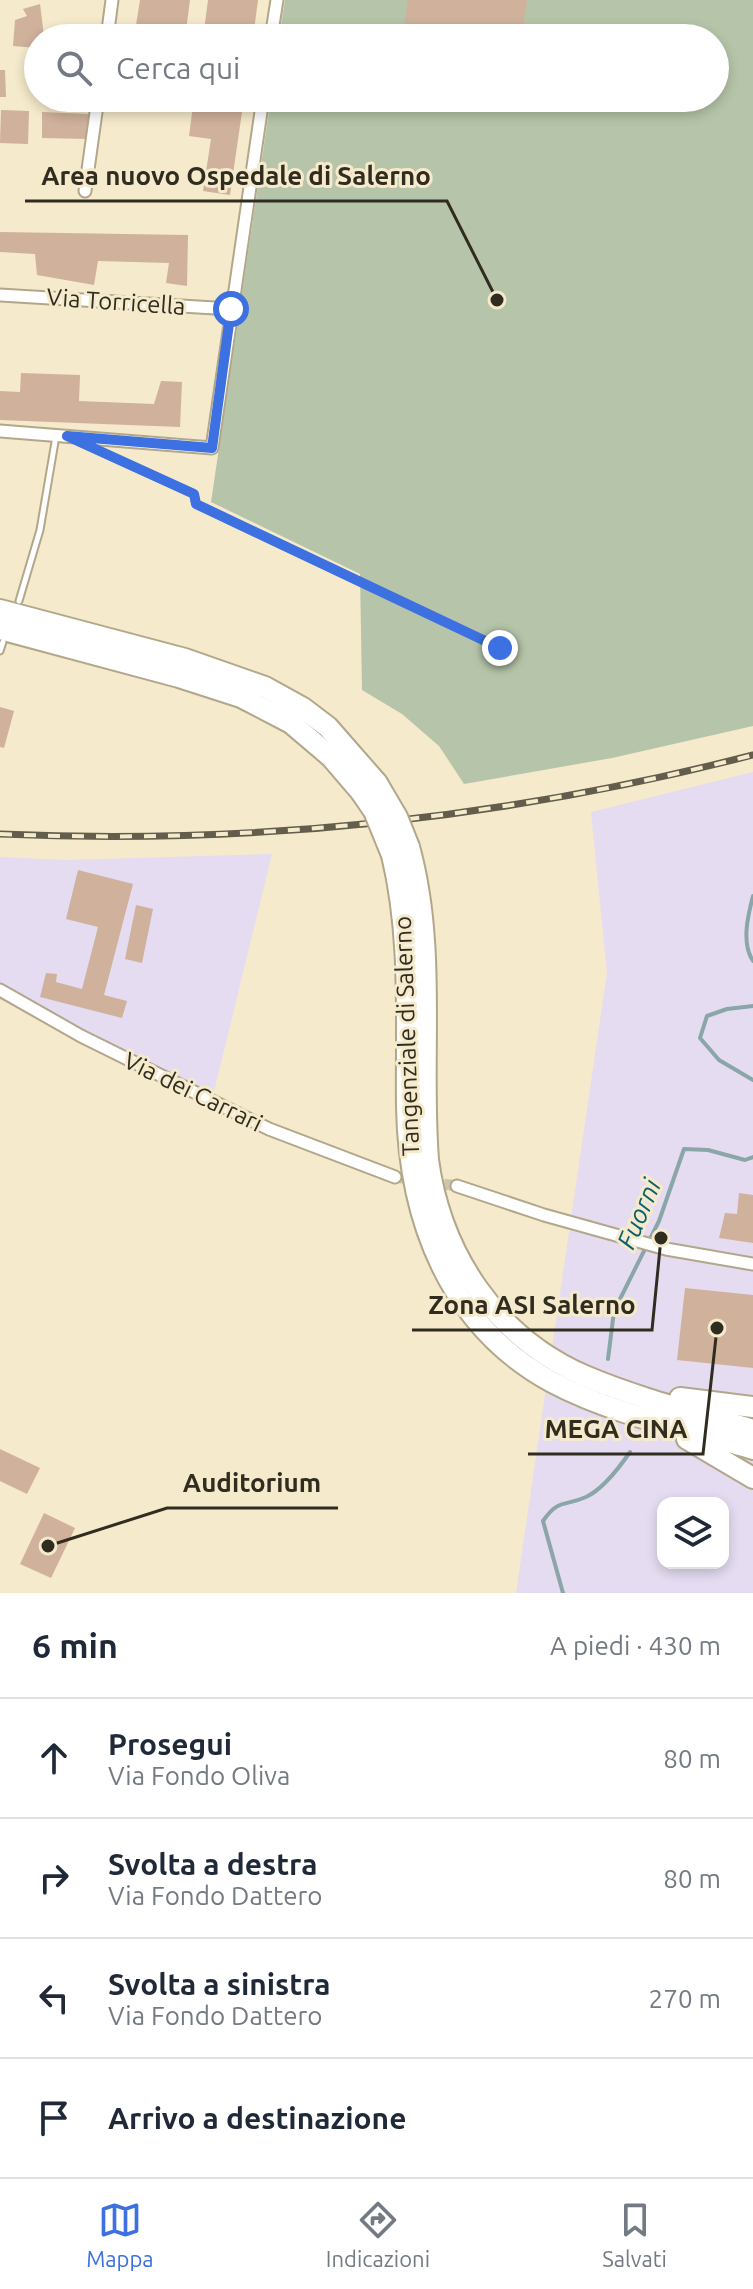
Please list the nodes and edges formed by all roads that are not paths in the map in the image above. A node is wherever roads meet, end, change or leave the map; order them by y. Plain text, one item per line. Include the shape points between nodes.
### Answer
1 (112, 0) edge
2 (277, 0) edge
3 (109, 24) edge
4 (273, 24) edge
5 (96, 112) edge
6 (261, 112) edge
7 (85, 191) dead end
8 (0, 295) edge
9 (231, 309) junction
10 (0, 431) edge
11 (62, 436) junction
12 (9, 606) edge
13 (2, 636) edge
14 (500, 648) dead end
15 (0, 651) edge
16 (369, 787) junction
17 (0, 990) edge
18 (395, 1177) tunnel mouth
19 (457, 1186) tunnel mouth
20 (753, 1264) edge
21 (623, 1400) junction
22 (753, 1407) edge
23 (753, 1430) edge
24 (753, 1449) edge
25 (753, 1478) edge

1 - 3 street
2 - 4 street
5 - 7 street
6 - 9 street
8 - 9 street, Via Torricella
9 - 11 street via 212,448
10 - 11 street
11 - 12 lane via 40,530
11 - 14 lane via 194,494 196,504
12 - 16 highway, Tangenziale di Salerno via 265,687 328,727
13 - 15 lane
13 - 16 highway, Tangenziale di Salerno via 179,677 241,697 291,723
16 - 21 highway, Tangenziale di Salerno, bridge via 374,811 400,851 410,1162 426,1230 451,1285 491,1335 538,1373
17 - 18 street, Via dei Carrari via 269,1129
19 - 20 street via 666,1249
21 - 22 highway
21 - 23 highway, Tangenziale di Salerno
21 - 24 highway, Tangenziale di Salerno
21 - 25 highway

